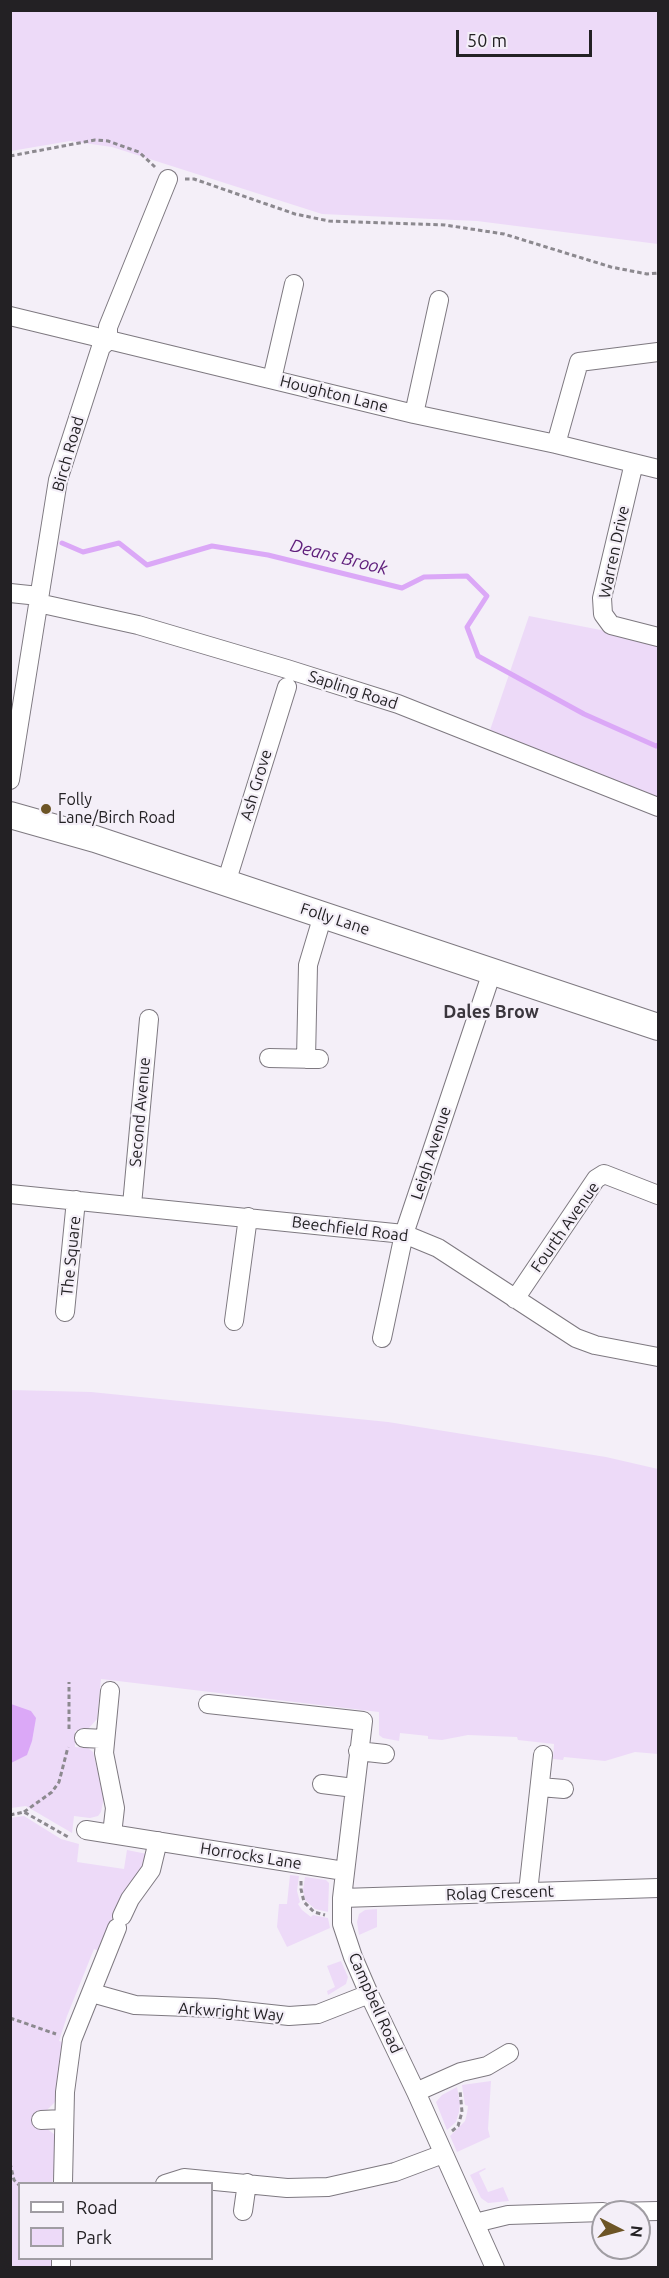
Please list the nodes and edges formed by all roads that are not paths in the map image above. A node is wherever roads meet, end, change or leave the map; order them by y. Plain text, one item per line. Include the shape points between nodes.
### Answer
1 (168, 179) road end
2 (294, 284) dead end
3 (439, 300) dead end
4 (10, 316) edge
5 (108, 341) junction
6 (658, 352) edge
7 (272, 379) junction
8 (414, 414) junction
9 (556, 444) junction
10 (633, 463) junction
11 (658, 469) edge
12 (10, 593) edge
13 (39, 599) junction
14 (658, 637) edge
15 (286, 687) dead end
16 (10, 780) edge
17 (658, 807) edge
18 (10, 815) edge
19 (226, 883) junction
20 (323, 915) junction
21 (492, 972) junction
22 (149, 1019) dead end
23 (658, 1027) edge
24 (269, 1058) dead end
25 (10, 1194) edge
26 (658, 1195) edge
27 (76, 1200) junction
28 (132, 1206) junction
29 (248, 1217) junction
30 (404, 1234) junction
31 (515, 1299) junction
32 (65, 1312) dead end
33 (234, 1321) dead end
34 (382, 1338) dead end
35 (658, 1357) edge
36 (110, 1691) dead end
37 (208, 1704) dead end
38 (105, 1739) junction
39 (74, 1740) road end
40 (358, 1751) junction
41 (385, 1754) dead end
42 (543, 1755) dead end
43 (322, 1784) dead end
44 (540, 1787) junction
45 (354, 1788) junction
46 (564, 1790) dead end
47 (86, 1830) road end
48 (112, 1834) junction
49 (158, 1841) junction
50 (344, 1870) junction
51 (658, 1888) edge
52 (528, 1892) junction
53 (342, 1906) junction
54 (92, 1992) junction
55 (369, 1994) junction
56 (509, 2053) dead end
57 (416, 2092) junction
58 (64, 2119) junction
59 (41, 2120) dead end
60 (440, 2147) junction
61 (63, 2182) edge
62 (171, 2182) edge
63 (247, 2183) junction
64 (243, 2211) dead end
65 (591, 2212) edge
66 (475, 2223) junction
67 (495, 2268) edge

1 - 5 street, Birch Road via 108,327
2 - 7 street
3 - 8 street
4 - 5 street, Houghton Lane
5 - 7 street, Houghton Lane
5 - 13 street, Birch Road via 101,347 58,480
6 - 9 street via 579,362
7 - 8 street, Houghton Lane
8 - 9 street, Houghton Lane
9 - 10 street, Houghton Lane
10 - 11 street, Houghton Lane
10 - 14 street, Warren Drive via 602,598 603,614 611,625
12 - 13 street, Sapling Road
13 - 16 street, Birch Road
13 - 17 street, Sapling Road via 398,704
15 - 19 street, Ash Grove
18 - 19 main road, Folly Lane
19 - 20 main road, Folly Lane
20 - 21 main road, Folly Lane
20 - 24 street via 308,965 312,1059
21 - 23 main road, Folly Lane
21 - 30 street, Leigh Avenue
22 - 28 street, Second Avenue
25 - 27 street, Beechfield Road
26 - 31 street, Fourth Avenue via 604,1174 596,1179
27 - 28 street, Beechfield Road
27 - 32 street, The Square
28 - 29 street, Beechfield Road
29 - 30 street, Beechfield Road
29 - 33 street
30 - 31 street, Beechfield Road via 438,1248
30 - 34 street, Leigh Avenue
31 - 35 street, Beechfield Road via 586,1342
36 - 38 street
37 - 40 street, Campbell Road via 363,1721
38 - 39 street
38 - 48 street via 115,1808
40 - 41 street
40 - 45 street, Campbell Road
42 - 44 street
43 - 45 street
44 - 46 street
44 - 52 street
45 - 50 street, Campbell Road
47 - 48 street, Horrocks Lane
48 - 49 street, Horrocks Lane
49 - 50 street, Horrocks Lane
49 - 54 street via 151,1870 130,1899
50 - 53 street, Campbell Road
51 - 52 street, Rolag Crescent
52 - 53 street, Rolag Crescent
53 - 55 street, Campbell Road via 346,1938
54 - 55 street, Arkwright Way via 135,2006 215,2008 289,2016 318,2014
54 - 58 street via 72,2040
55 - 57 street, Campbell Road
56 - 57 street via 487,2066
57 - 60 street, Campbell Road
58 - 59 street
58 - 61 street
60 - 63 street via 395,2172 334,2186 299,2189
60 - 66 street, Campbell Road
62 - 63 street via 184,2178
63 - 64 street
65 - 66 street via 508,2215
66 - 67 street, Campbell Road

